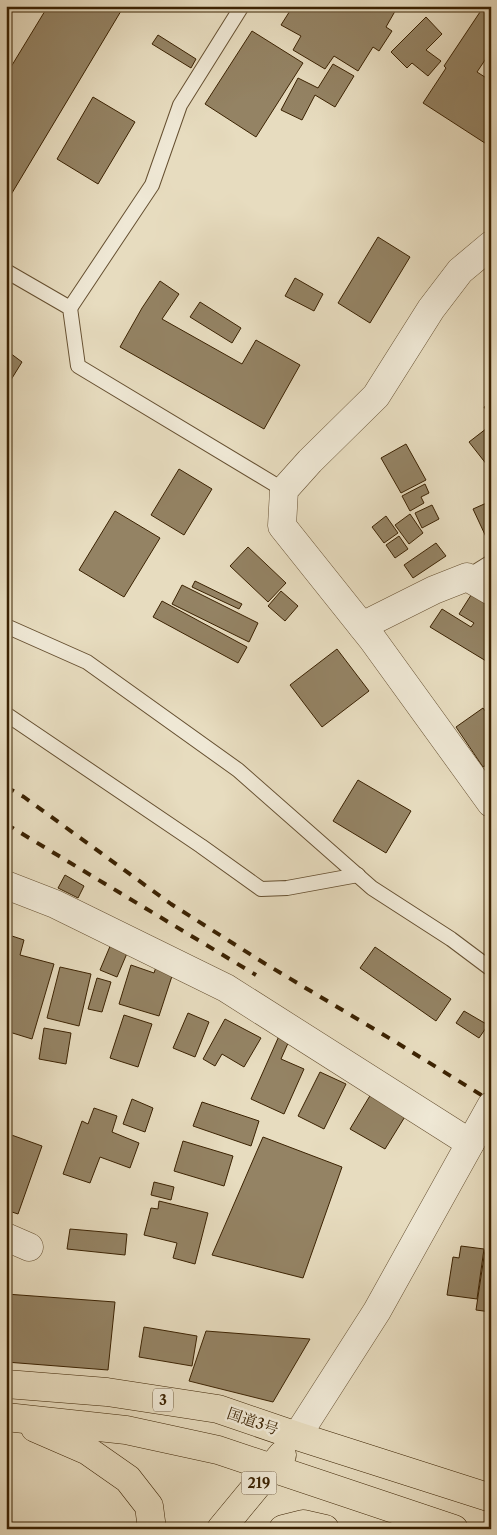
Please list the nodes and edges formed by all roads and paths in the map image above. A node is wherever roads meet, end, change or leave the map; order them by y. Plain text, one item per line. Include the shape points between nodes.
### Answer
1 (242, 6) edge
2 (491, 245) edge
3 (6, 271) edge
4 (70, 308) junction
5 (284, 490) junction
6 (491, 562) edge
7 (467, 577) junction
8 (491, 591) edge
9 (6, 626) edge
10 (362, 626) junction
11 (6, 714) edge
12 (491, 803) edge
13 (358, 875) junction
14 (6, 885) edge
15 (491, 969) edge
16 (491, 1106) edge
17 (470, 1143) junction
18 (6, 1384) edge
19 (9, 1418) edge
20 (296, 1436) junction
21 (272, 1468) junction
22 (491, 1498) edge
23 (152, 1529) edge
24 (221, 1529) edge
25 (283, 1529) edge
26 (325, 1529) edge
27 (454, 1529) edge

1 - 4 lane via 180,105 152,185
2 - 5 street via 460,271 431,309 376,396
3 - 4 lane
4 - 5 lane via 78,366
5 - 10 street via 282,526
6 - 7 lane
7 - 8 street
7 - 10 street
9 - 13 lane via 87,662 238,770
10 - 12 street
11 - 13 lane via 261,889 287,888
13 - 15 lane via 372,888
14 - 17 street via 55,904 226,988
16 - 17 street
17 - 20 street via 377,1311
18 - 20 highway, 国道3号 / 3 via 107,1392 218,1409
19 - 21 highway via 126,1430 218,1450
19 - 23 highway via 88,1451 128,1479 149,1506
20 - 21 highway, 219
20 - 22 highway, 国道3号 / 3
21 - 24 highway, 219
21 - 27 highway
25 - 26 highway via 303,1524

